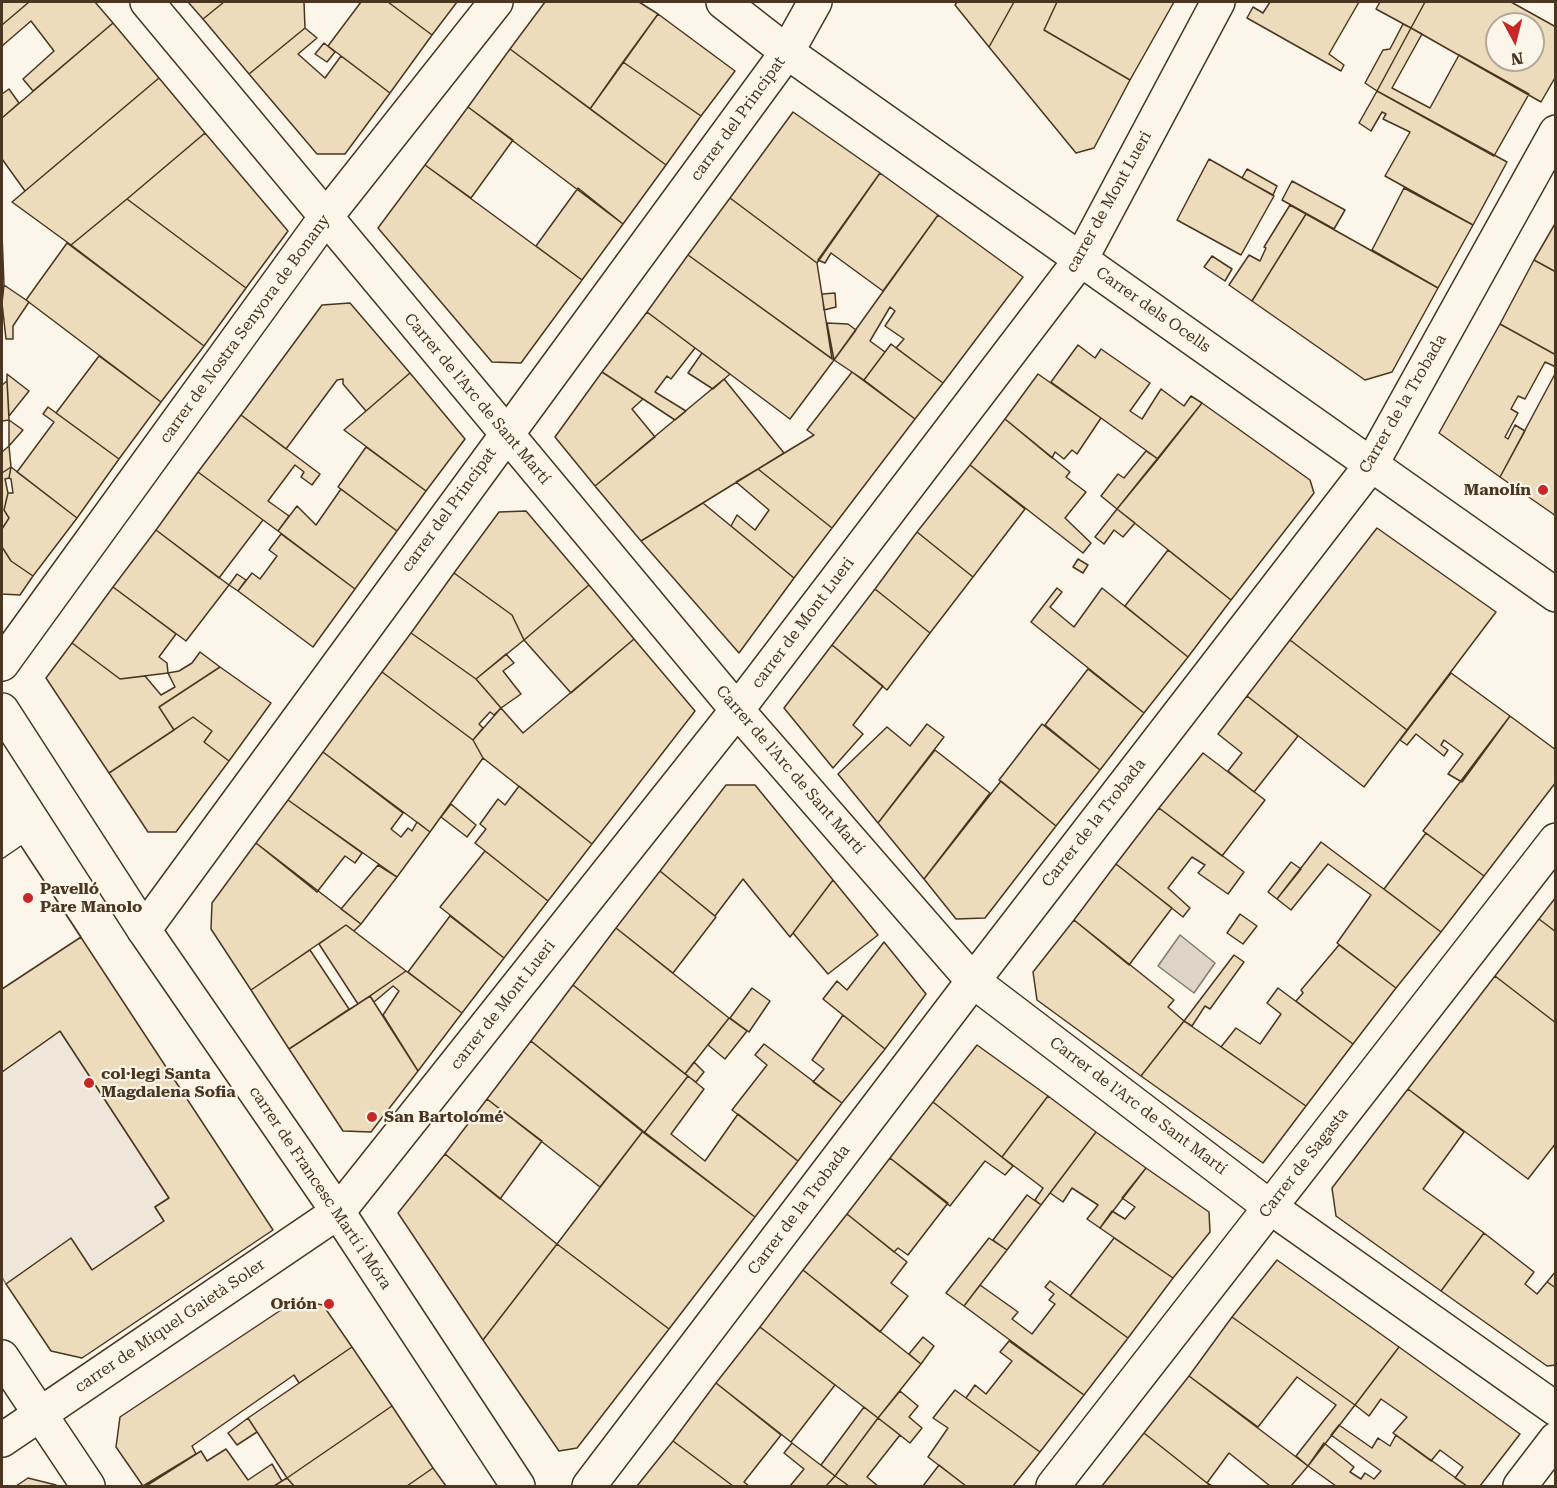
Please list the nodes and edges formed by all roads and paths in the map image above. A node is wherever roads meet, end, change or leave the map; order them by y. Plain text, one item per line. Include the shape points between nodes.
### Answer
1 (147, 2) edge
2 (496, 2) edge
3 (723, 2) edge
4 (815, 2) edge
5 (1218, 2) edge
6 (787, 52) junction
7 (1556, 132) edge
8 (325, 218) junction
9 (1081, 259) junction
10 (506, 433) junction
11 (1371, 465) junction
12 (1556, 595) edge
13 (2, 664) edge
14 (2, 710) edge
15 (737, 710) junction
16 (1556, 840) edge
17 (144, 930) junction
18 (973, 981) junction
19 (1270, 1207) junction
20 (339, 1212) junction
21 (2, 1357) edge
22 (1556, 1409) edge
23 (38, 1415) junction
24 (1556, 1439) edge
25 (2, 1440) edge
26 (88, 1486) edge
27 (518, 1486) edge
28 (589, 1486) edge
29 (1053, 1486) edge
30 (1520, 1486) edge

1 - 8 street, Carrer de l'Arc de Sant Martí
2 - 8 street, carrer de Nostra Senyora de Bonany
3 - 6 street, Carrer dels Ocells
4 - 6 street, carrer del Principat
5 - 9 street, carrer de Mont Lueri
6 - 9 street, Carrer dels Ocells
6 - 10 street, carrer del Principat
7 - 11 street, Carrer de la Trobada
8 - 10 street, Carrer de l'Arc de Sant Martí
8 - 13 street, carrer de Nostra Senyora de Bonany
9 - 11 street, Carrer dels Ocells
9 - 15 street, carrer de Mont Lueri
10 - 15 street, Carrer de l'Arc de Sant Martí
10 - 17 street, carrer del Principat
11 - 12 street, Carrer dels Ocells
11 - 18 street, Carrer de la Trobada
14 - 17 street, carrer de Francesc Martí i Móra
15 - 18 street, Carrer de l'Arc de Sant Martí
15 - 20 street, carrer de Mont Lueri
16 - 19 street, Carrer de Sagasta
17 - 20 street, carrer de Francesc Martí i Móra
18 - 19 street, Carrer de l'Arc de Sant Martí
18 - 28 street, Carrer de la Trobada
19 - 22 street, Carrer de l'Arc de Sant Martí
19 - 29 street, Carrer de Sagasta
20 - 23 street, carrer de Miquel Gaietà Soler
20 - 27 street, carrer de Francesc Martí i Móra
21 - 23 street
23 - 25 street, carrer de Miquel Gaietà Soler
23 - 26 street
24 - 30 street

